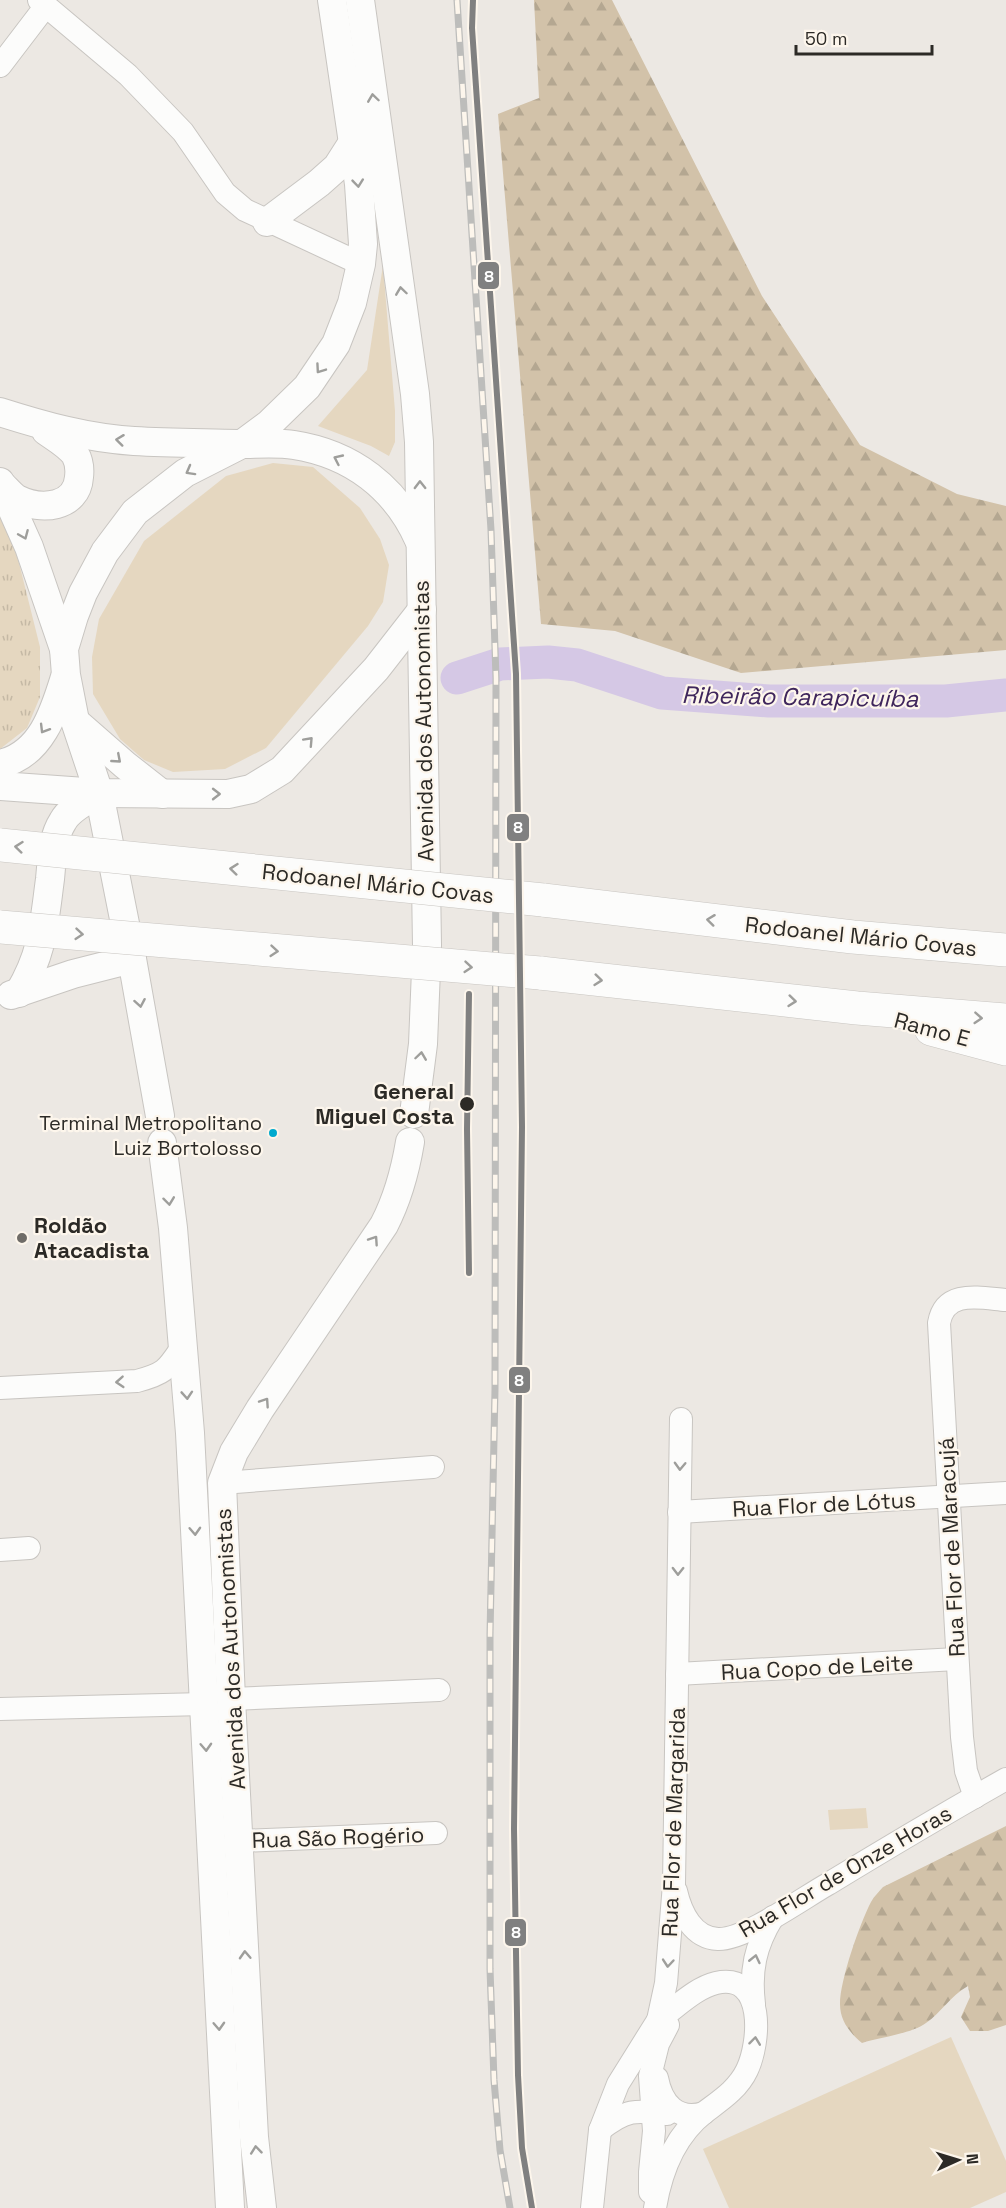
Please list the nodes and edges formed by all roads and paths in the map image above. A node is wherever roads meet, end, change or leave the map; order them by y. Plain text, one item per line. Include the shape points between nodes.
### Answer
1 (332, 0) edge
2 (360, 0) edge
3 (42, 3) edge
4 (0, 66) edge
5 (353, 142) junction
6 (267, 222) junction
7 (361, 264) junction
8 (0, 412) edge
9 (37, 424) junction
10 (242, 444) junction
11 (2, 484) edge
12 (420, 543) junction
13 (422, 610) junction
14 (65, 662) junction
15 (75, 722) junction
16 (0, 764) edge
17 (0, 786) edge
18 (99, 793) junction
19 (162, 794) junction
20 (0, 845) edge
21 (0, 927) edge
22 (1006, 934) edge
23 (853, 937) junction
24 (1006, 950) edge
25 (132, 959) junction
26 (9, 995) edge
27 (857, 1008) junction
28 (1006, 1020) edge
29 (1006, 1049) edge
30 (414, 1114) dead end
31 (410, 1142) dead end
32 (1006, 1300) edge
33 (184, 1344) junction
34 (0, 1388) edge
35 (681, 1419) dead end
36 (433, 1467) dead end
37 (222, 1483) junction
38 (1006, 1493) edge
39 (948, 1497) junction
40 (679, 1512) junction
41 (29, 1548) dead end
42 (0, 1550) edge
43 (957, 1659) junction
44 (677, 1674) junction
45 (439, 1690) dead end
46 (217, 1702) junction
47 (0, 1709) edge
48 (1006, 1779) edge
49 (975, 1797) junction
50 (436, 1833) dead end
51 (239, 1841) junction
52 (674, 1884) junction
53 (773, 1917) junction
54 (683, 2004) junction
55 (754, 2004) junction
56 (658, 2020) junction
57 (657, 2050) junction
58 (654, 2112) junction
59 (704, 2113) junction
60 (682, 2115) junction
61 (600, 2130) junction
62 (656, 2207) edge
63 (230, 2208) edge
64 (262, 2208) edge
65 (592, 2208) edge

1 - 5 main road
12 -> 2 main road, Avenida dos Autonomistas via 421,483 415,394
3 - 4 street
3 - 6 street via 128,75 183,132 225,193
5 - 6 main road via 337,167
5 -> 7 main road via 362,224
6 - 7 street
7 -> 10 main road via 352,303 336,344 323,364 292,404
8 - 9 main road
10 -> 9 main road via 132,441
9 - 11 main road via 76,456 79,484 70,499 55,506 16,498
12 -> 10 main road via 409,518 388,491 359,468 326,453 293,445
10 -> 14 main road via 185,473 135,512 105,552 89,583 74,616
11 -> 14 main road, Avenida dos Autonomistas via 29,547
12 - 13 main road, Avenida dos Autonomistas
19 -> 13 main road via 228,794 267,781 282,770 376,669
30 -> 13 main road, Avenida dos Autonomistas via 423,1044 427,945
14 - 15 main road, Avenida dos Autonomistas
14 -> 16 main road via 56,709 42,734 28,751
15 - 18 main road, Avenida dos Autonomistas
15 -> 19 main road
17 - 18 main road
18 - 19 main road
18 - 25 main road, Avenida dos Autonomistas
18 - 26 main road via 63,819 56,835 39,949 32,971
23 -> 20 highway, Rodoanel Mário Covas, bridge via 543,900
21 -> 27 highway, bridge via 540,973
22 - 23 highway
23 - 24 highway, Rodoanel Mário Covas
25 - 26 main road
25 -> 33 main road, Avenida dos Autonomistas via 161,1129
27 -> 28 highway
27 - 29 highway, Ramo E
37 -> 31 main road, Avenida dos Autonomistas via 234,1452 260,1409 384,1225 395,1204
32 - 39 street, Rua Flor de Maracujá via 953,1301 942,1311 939,1333
33 -> 34 street via 158,1376 137,1381
33 -> 46 main road, Avenida dos Autonomistas
35 -> 40 street, Rua Flor de Margarida
36 - 37 street
37 - 46 main road, Avenida dos Autonomistas
38 - 39 street, Rua Flor de Lótus
39 - 40 street, Rua Flor de Lótus
39 - 43 street, Rua Flor de Maracujá
40 -> 44 street, Rua Flor de Margarida
41 - 42 street
43 - 44 street, Rua Copo de Leite
43 - 49 street, Rua Flor de Maracujá via 965,1763
44 - 52 street, Rua Flor de Margarida
45 - 46 street
46 - 47 street
46 - 51 main road, Avenida dos Autonomistas
46 -> 63 main road, Avenida dos Autonomistas
48 - 49 street, Rua Flor de Onze Horas
49 - 53 street, Rua Flor de Onze Horas
50 - 51 street, Rua São Rogério
64 -> 51 main road, Avenida dos Autonomistas
52 - 53 street, Rua Flor de Onze Horas via 685,1917 709,1938 728,1938
52 -> 56 street, Rua Flor de Margarida via 666,1983
55 -> 53 street via 753,1962
54 - 55 street via 704,1988 727,1982 742,1988
54 - 56 street
54 - 57 street
59 -> 55 street via 730,2092 748,2068 756,2038
56 - 57 street
56 - 61 street, Rua Flor de Margarida via 618,2084
57 - 58 street via 650,2082
57 - 60 street via 662,2092 669,2105
58 - 60 street
58 - 61 street via 628,2112
58 - 62 street via 650,2172
59 - 60 street
59 - 62 street via 670,2155
61 - 65 street, Rua Flor de Margarida

